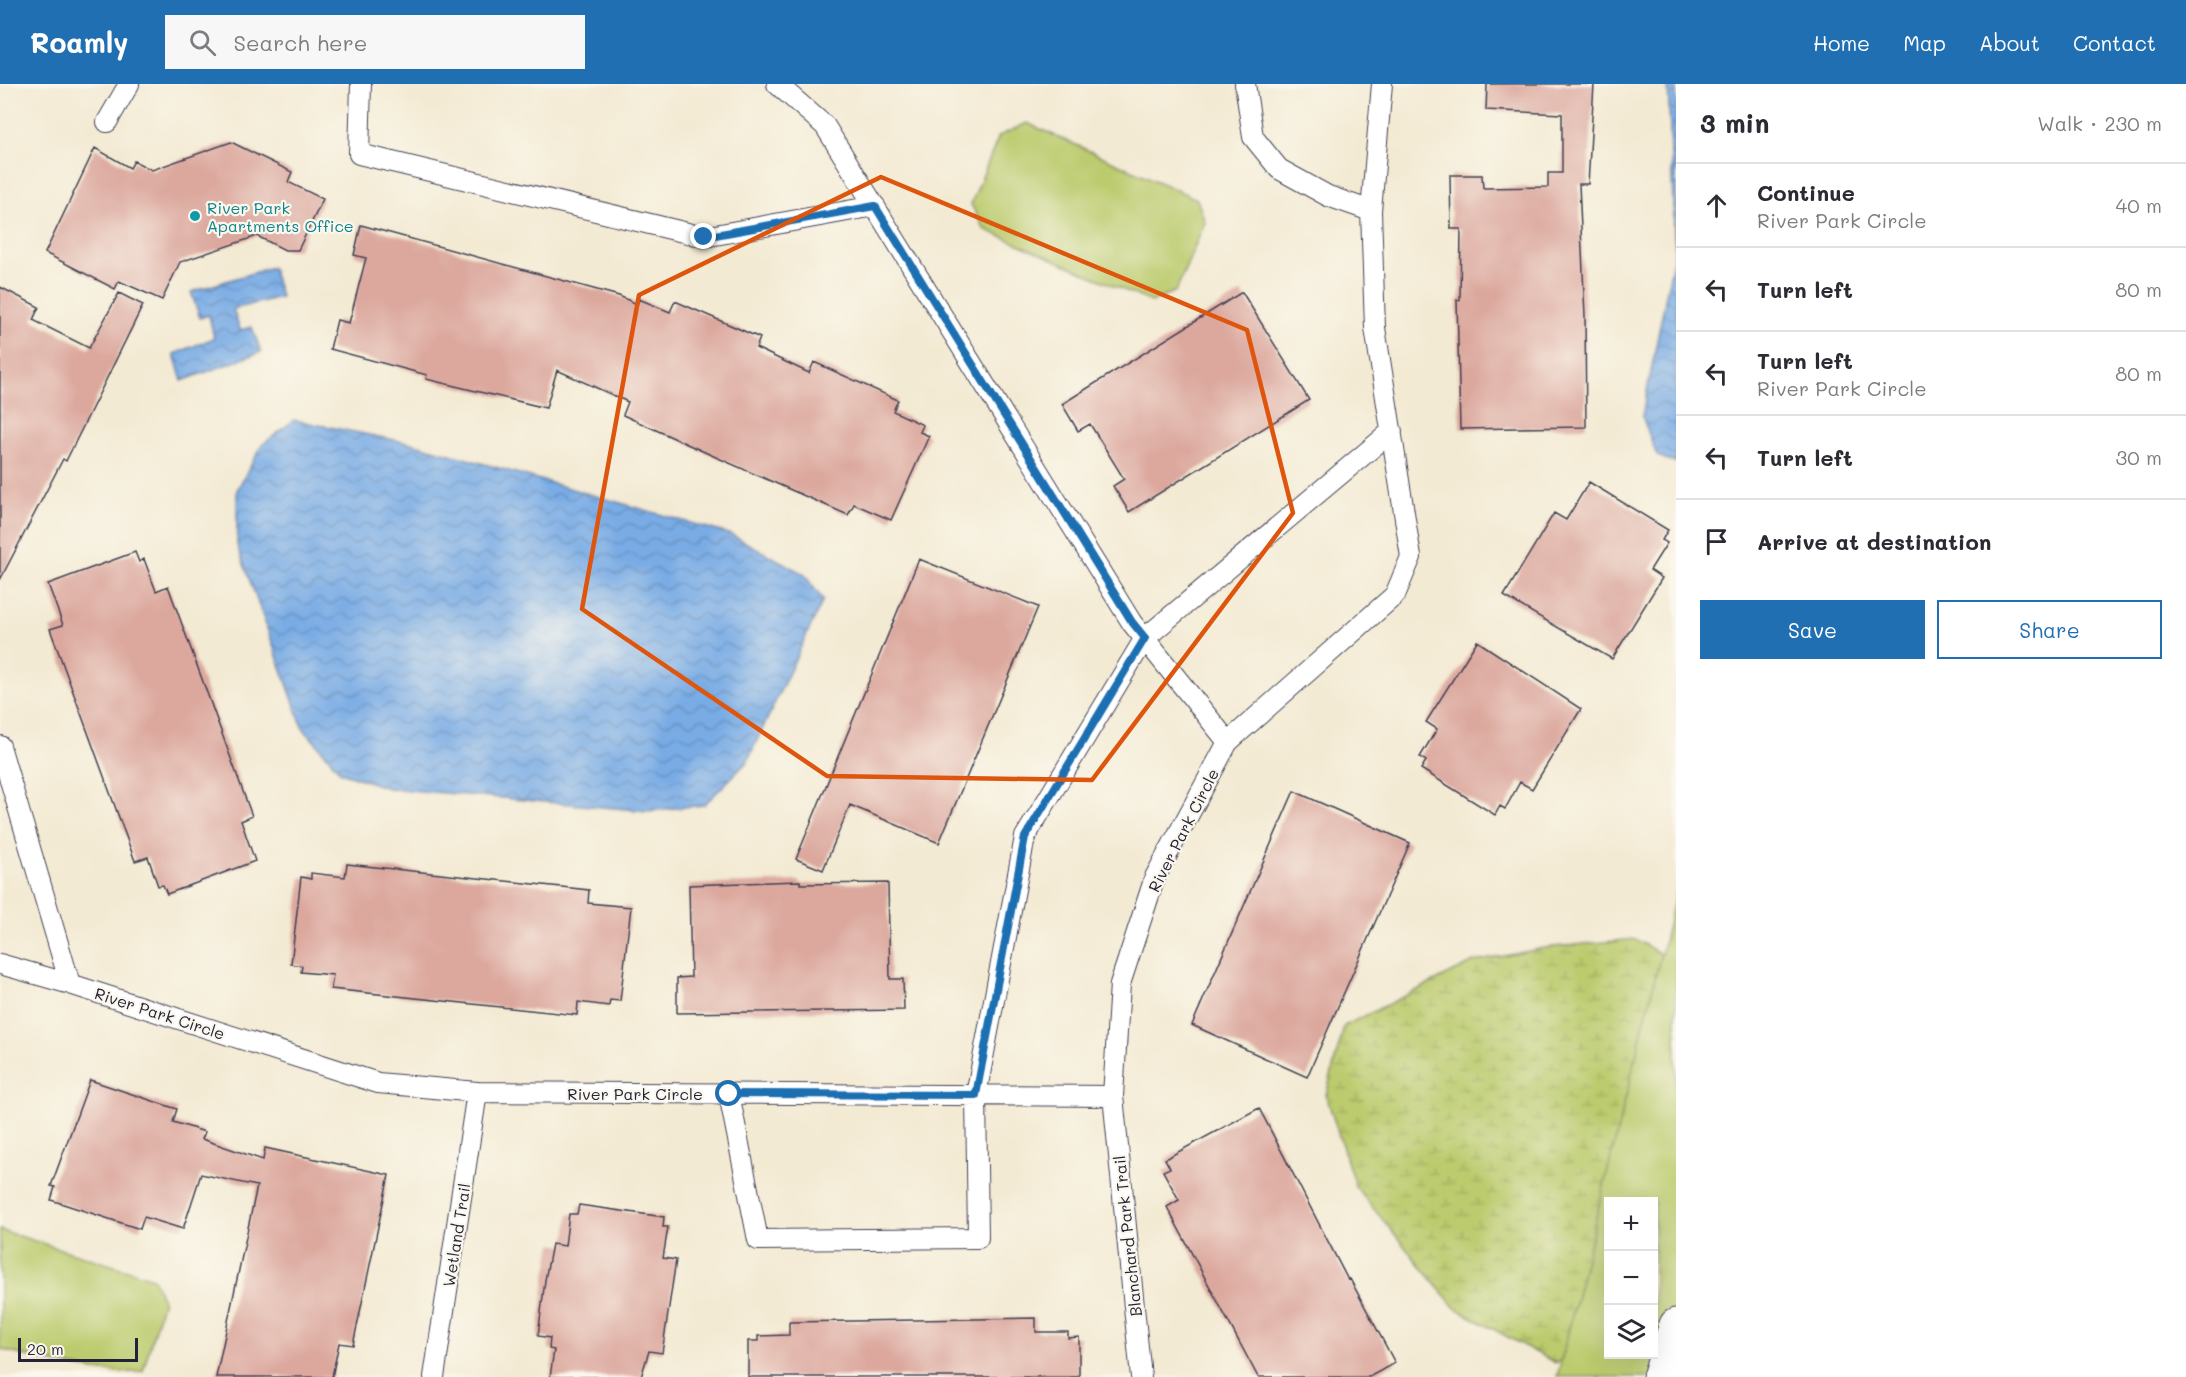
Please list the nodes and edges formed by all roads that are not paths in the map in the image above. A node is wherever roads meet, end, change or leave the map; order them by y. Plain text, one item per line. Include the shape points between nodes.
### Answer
1 (129, 84) edge
2 (361, 84) edge
3 (777, 84) edge
4 (1245, 84) edge
5 (1382, 84) edge
6 (107, 122) dead end
7 (875, 206) junction
8 (1371, 211) junction
9 (1392, 431) junction
10 (1145, 638) junction
11 (1228, 742) junction
12 (0, 746) edge
13 (0, 964) edge
14 (70, 984) junction
15 (477, 1092) junction
16 (729, 1094) junction
17 (976, 1095) junction
18 (1113, 1095) junction
19 (1676, 1325) edge
20 (434, 1377) edge
21 (1141, 1377) edge
22 (1659, 1377) edge

1 - 6 lane
2 - 7 lane via 359,154 704,237
3 - 7 lane via 825,126
4 - 8 lane via 1253,137 1279,170 1328,196
5 - 8 lane
7 - 10 lane
8 - 9 lane via 1376,328
9 - 10 lane
9 - 11 lane via 1411,557 1395,595
10 - 11 lane
10 - 17 lane via 1025,837
11 - 18 lane, River Park Circle via 1155,877 1120,984
12 - 14 lane
13 - 14 lane, River Park Circle
14 - 15 lane, River Park Circle via 378,1083
15 - 16 lane, River Park Circle
15 - 20 lane, Wetland Trail
16 - 17 lane, River Park Circle
16 - 17 lane via 758,1240 978,1238
17 - 18 lane, River Park Circle
18 - 21 lane, Blanchard Park Trail
19 - 22 street

